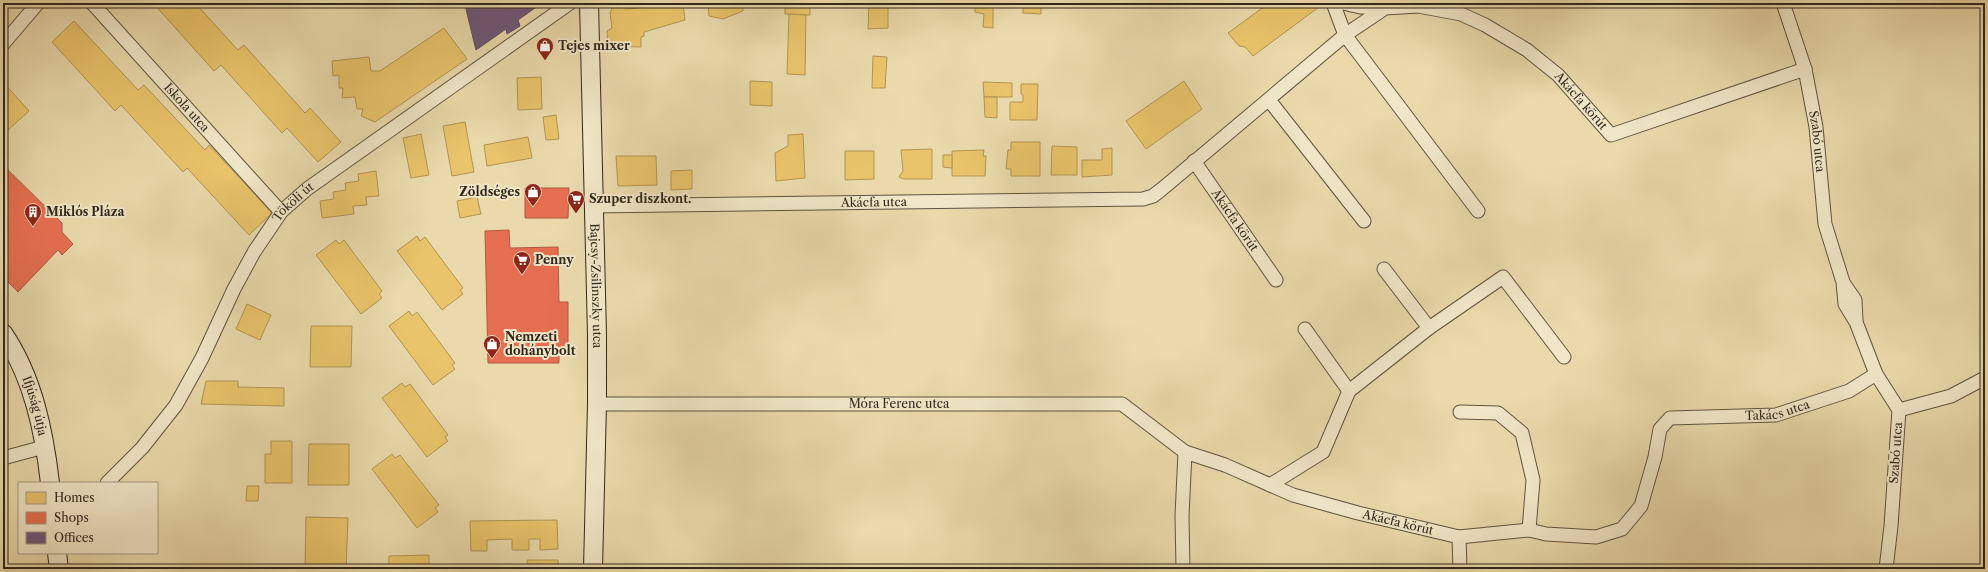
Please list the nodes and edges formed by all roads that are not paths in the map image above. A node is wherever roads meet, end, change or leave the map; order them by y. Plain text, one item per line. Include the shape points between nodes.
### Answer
1 (38, 3) edge
2 (92, 3) edge
3 (570, 3) edge
4 (589, 3) edge
5 (1333, 3) edge
6 (1343, 3) edge
7 (1783, 3) edge
8 (1385, 8) junction
9 (1345, 35) junction
10 (3, 44) edge
11 (1805, 69) junction
12 (1269, 100) junction
13 (1194, 161) junction
14 (594, 206) junction
15 (1478, 211) dead end
16 (281, 212) junction
17 (1364, 221) dead end
18 (1384, 269) dead end
19 (1276, 280) dead end
20 (1429, 328) junction
21 (1304, 329) dead end
22 (3, 333) edge
23 (1564, 357) dead end
24 (1876, 374) junction
25 (1985, 378) edge
26 (1349, 391) junction
27 (597, 404) junction
28 (1899, 410) junction
29 (1460, 412) dead end
30 (1670, 418) joint
31 (44, 447) junction
32 (1185, 452) junction
33 (3, 458) edge
34 (50, 482) edge
35 (108, 482) edge
36 (1270, 485) junction
37 (1529, 530) junction
38 (1459, 537) junction
39 (57, 554) edge
40 (59, 569) edge
41 (593, 569) edge
42 (1183, 569) edge
43 (1460, 569) edge
44 (1886, 569) edge

1 - 10 street
2 - 16 street, Iskola utca
3 - 16 street, Tököli út via 307,189
4 - 14 street, Bajcsy-Zsilinszky utca
5 - 9 street
6 - 8 street, Akácfa körút
7 - 11 street, Szabó utca
8 - 9 street
8 - 11 street, Akácfa körút via 1418,6 1461,14 1485,25 1527,50 1558,75 1611,136
9 - 12 street
9 - 15 street
11 - 24 street, Szabó utca via 1816,127 1825,224 1843,282 1845,304 1856,322
12 - 13 street
12 - 17 street
13 - 14 street, Akácfa utca via 1153,196 1143,199
13 - 19 street, Akácfa körút
14 - 27 street, Bajcsy-Zsilinszky utca
16 - 35 street, Tököli út via 251,258 176,405 142,448
18 - 20 street
20 - 23 street via 1503,277
20 - 26 street
21 - 26 street
22 - 31 street, Ifjúság útja via 25,376 41,423
24 - 28 street, Szabó utca
24 - 30 street, Takács utca via 1848,391 1776,415
25 - 28 street via 1951,396
26 - 36 street via 1323,452
27 - 32 street, Móra Ferenc utca via 1122,404
27 - 41 street, Bajcsy-Zsilinszky utca
28 - 44 street, Szabó utca
29 - 37 street via 1498,412 1522,433 1533,480
30 - 37 street, Akácfa körút via 1660,429 1641,506 1622,529 1596,537 1546,534
31 - 33 street
31 - 34 street, Ifjúság útja
32 - 36 street, Akácfa körút via 1225,465
32 - 42 street
36 - 38 street, Akácfa körút via 1293,495 1358,513
37 - 38 street, Akácfa körút
38 - 43 street
39 - 40 street

